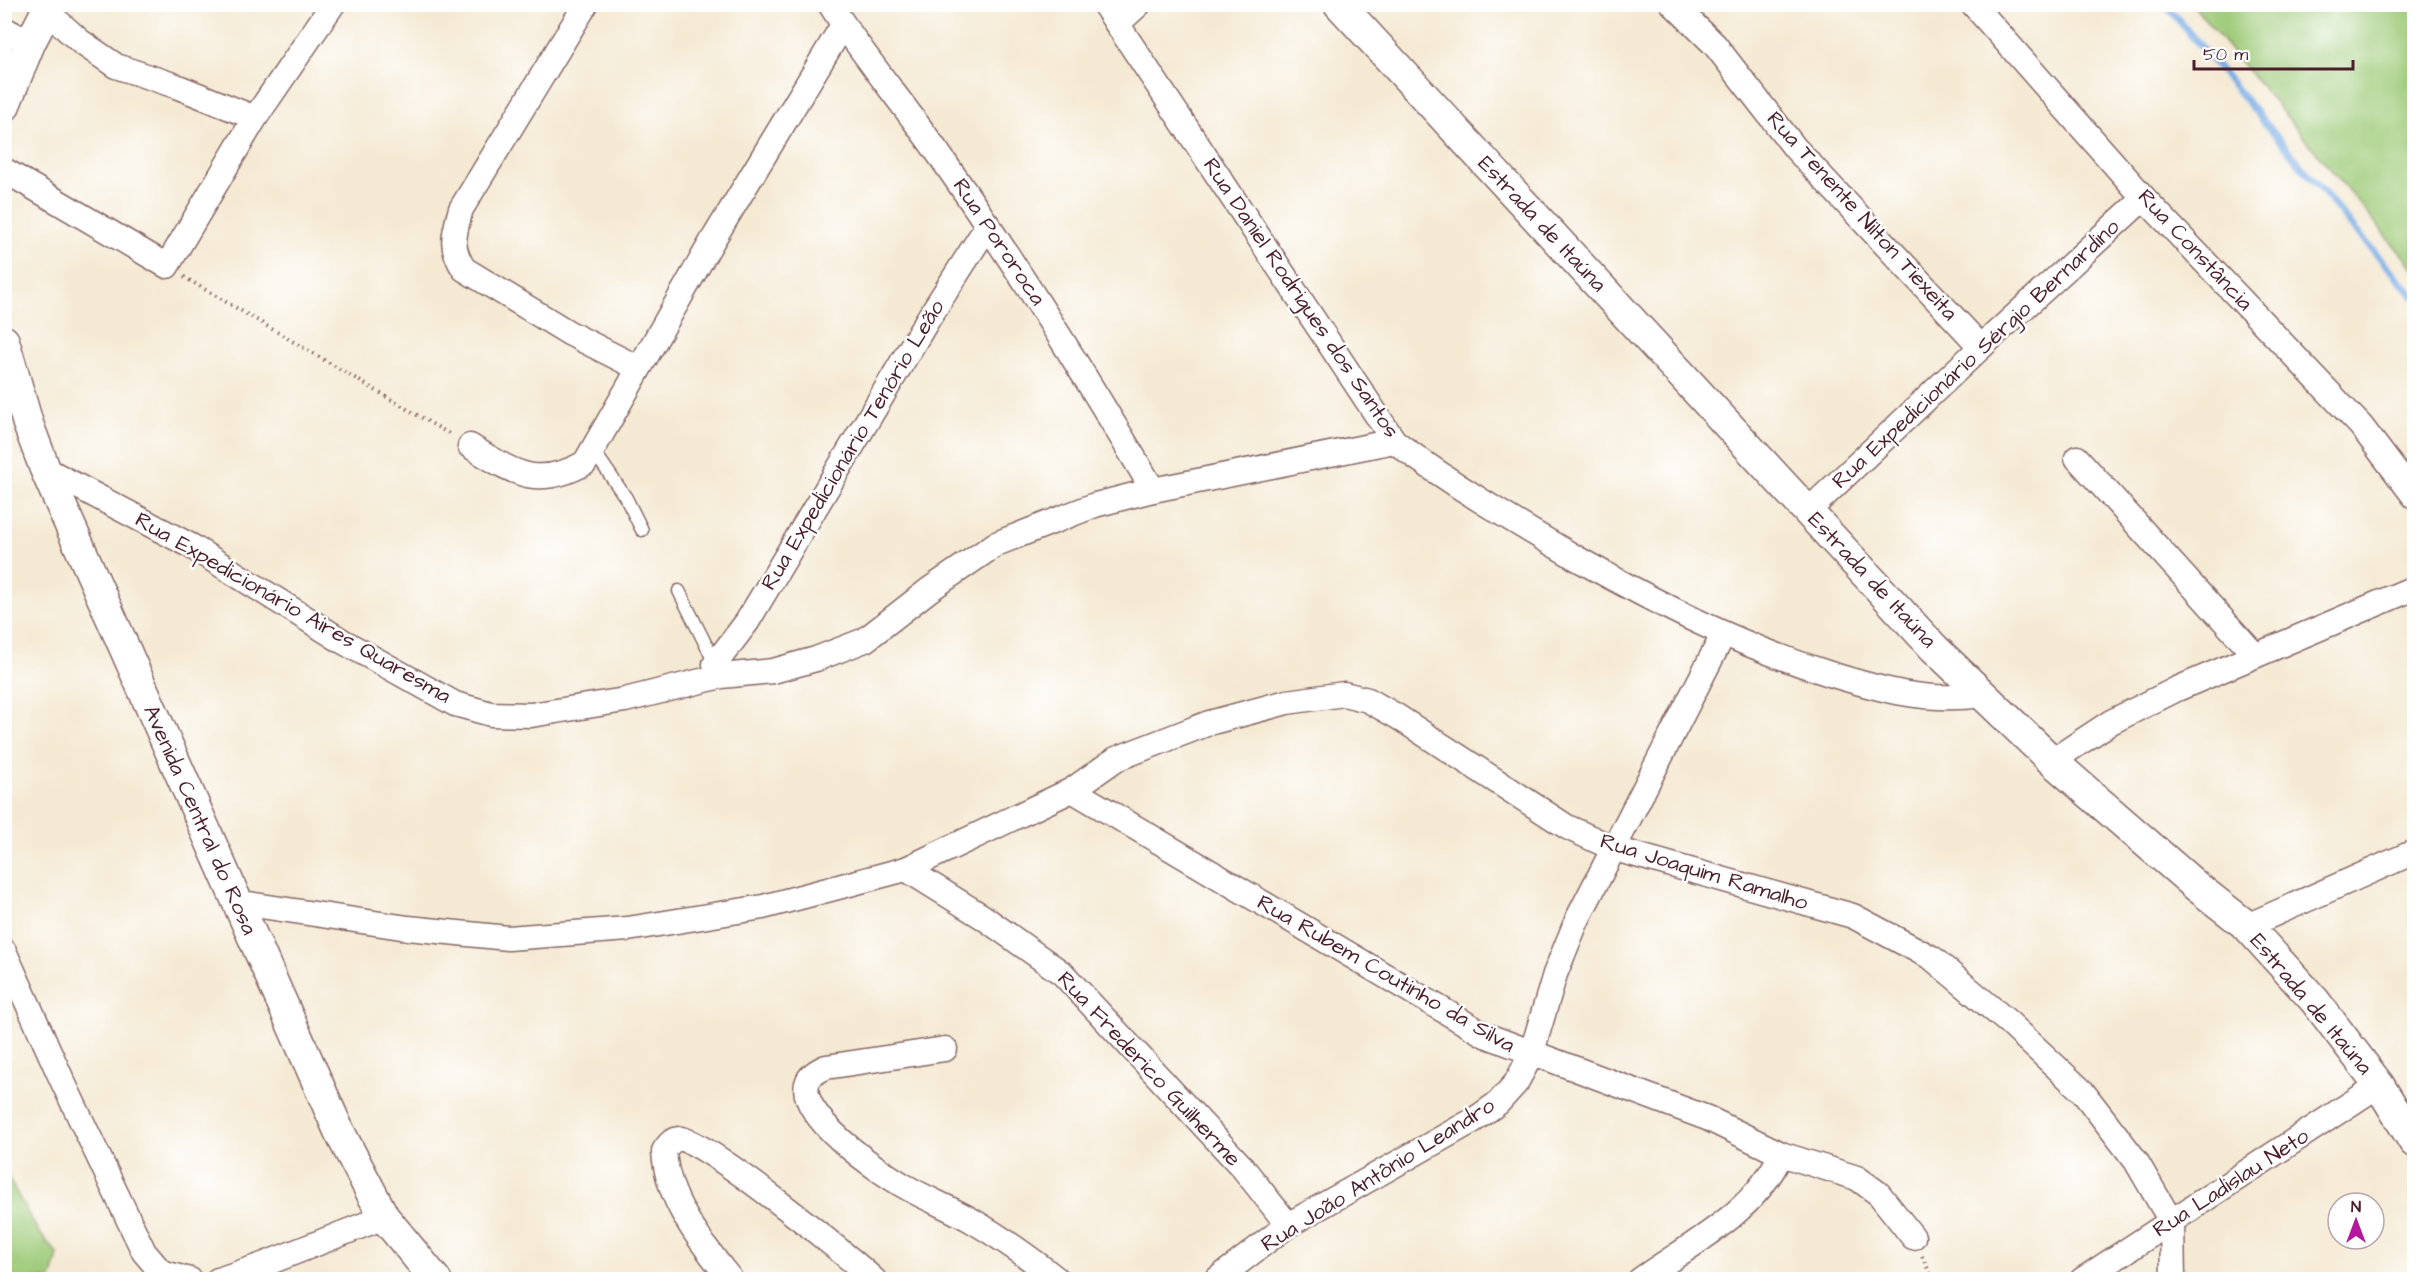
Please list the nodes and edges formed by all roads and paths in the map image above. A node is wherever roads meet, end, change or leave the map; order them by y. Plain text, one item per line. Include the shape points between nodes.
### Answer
1 (333, 4) edge
2 (586, 4) edge
3 (830, 4) edge
4 (1139, 4) edge
5 (1339, 4) edge
6 (1673, 4) edge
7 (1973, 4) edge
8 (48, 8) edge
9 (1110, 14) edge
10 (843, 25) junction
11 (17, 36) edge
12 (4, 107) edge
13 (255, 118) junction
14 (4, 170) edge
15 (2144, 198) junction
16 (988, 225) junction
17 (167, 266) junction
18 (4, 340) edge
19 (1981, 347) junction
20 (638, 368) junction
21 (1394, 441) junction
22 (470, 447) joint
23 (593, 450) junction
24 (2077, 459) dead end
25 (45, 470) junction
26 (1153, 490) junction
27 (2415, 496) edge
28 (1808, 512) junction
29 (642, 530) dead end
30 (2415, 588) edge
31 (679, 591) dead end
32 (1723, 635) junction
33 (2254, 654) junction
34 (718, 670) junction
35 (1982, 695) junction
36 (2052, 761) junction
37 (1072, 790) junction
38 (1615, 849) junction
39 (2415, 852) edge
40 (906, 869) junction
41 (235, 902) junction
42 (2247, 926) junction
43 (4, 951) edge
44 (945, 1049) dead end
45 (1531, 1055) junction
46 (2379, 1085) junction
47 (2415, 1142) edge
48 (1781, 1154) junction
49 (384, 1217) junction
50 (2172, 1223) junction
51 (1288, 1225) junction
52 (1912, 1237) dead end
53 (190, 1280) edge
54 (218, 1280) edge
55 (436, 1280) edge
56 (731, 1280) edge
57 (874, 1280) edge
58 (1058, 1280) edge
59 (1216, 1280) edge
60 (1640, 1280) edge
61 (2082, 1280) edge
62 (2173, 1280) edge

1 - 13 street
2 - 20 street via 461,209 454,232 454,253 464,269 569,333
3 - 10 street, Rua Pororoca
4 - 9 street
5 - 28 street, Estrada de Itaúna
6 - 19 street, Rua Tenente Nilton Tiexeita via 1715,45 1795,148
7 - 15 street, Rua Constância
8 - 11 street
8 - 13 street via 81,42 116,66
9 - 21 street, Rua Daniel Rodrigues dos Santos
10 - 16 street, Rua Pororoca via 905,105
10 - 20 street
11 - 12 street
13 - 17 street
14 - 17 street
15 - 19 street, Rua Expedicionário Sérgio Bernardino
15 - 27 street, Rua Constância via 2361,426
16 - 26 street, Rua Pororoca via 1071,351
16 - 34 street, Rua Expedicionário Tenório Leão
17 - 22 path
18 - 25 street, Avenida Central do Rosa
19 - 28 street, Rua Expedicionário Sérgio Bernardino
20 - 23 street
21 - 26 street, Rua Expedicionário Aires Quaresma
21 - 32 street, Rua Daniel Rodrigues dos Santos via 1539,536 1654,602
22 - 23 street via 502,466 529,476 551,478 585,464
23 - 29 lane via 626,498
24 - 33 street
25 - 34 street, Rua Expedicionário Aires Quaresma via 191,546 342,641 454,704 491,714 531,715 625,700
25 - 41 street, Avenida Central do Rosa
26 - 34 street, Rua Expedicionário Aires Quaresma via 1095,506 996,544 865,640 773,671
28 - 35 street, Estrada de Itaúna
30 - 33 street
31 - 34 lane
32 - 35 street, Rua Daniel Rodrigues dos Santos via 1892,693 1957,699
32 - 38 street, Rua João Antônio Leandro
33 - 36 street via 2111,722
35 - 36 street, Estrada de Itaúna
36 - 42 street, Estrada de Itaúna
37 - 38 street, Rua Joaquim Ramalho via 1116,759 1209,723 1287,702 1344,694 1368,700 1398,717 1568,827
37 - 40 street, Rua Joaquim Ramalho
37 - 45 street, Rua Rubem Coutinho da Silva via 1485,1035
38 - 45 street, Rua João Antônio Leandro via 1577,920 1555,974
38 - 50 street, Rua Joaquim Ramalho via 1853,916 1932,958 2082,1091 2136,1161
39 - 42 street
40 - 41 street, Rua Joaquim Ramalho via 763,907 628,929 508,938 408,928
40 - 51 street, Rua Frederico Guilherme via 1063,974 1243,1168
41 - 49 street, Avenida Central do Rosa via 339,1131
42 - 46 street, Estrada de Itaúna via 2315,1001
43 - 53 street via 144,1252 161,1272
44 - 58 street via 826,1067 808,1081 813,1110 825,1127 903,1186 1016,1247
45 - 48 street, Rua Rubem Coutinho da Silva via 1707,1118
45 - 51 street, Rua João Antônio Leandro via 1516,1083 1498,1103
46 - 47 street, Estrada de Itaúna
46 - 50 street, Rua Ladislau Neto
48 - 52 street, Rua Rubem Coutinho da Silva via 1857,1178 1879,1194
48 - 60 street via 1772,1175 1741,1209
49 - 54 street
49 - 55 street, Avenida Central do Rosa
50 - 61 street, Rua Ladislau Neto
50 - 62 street, Rua Joaquim Ramalho
51 - 59 street, Rua João Antônio Leandro
56 - 57 street via 694,1232 668,1180 664,1151 674,1140 699,1145

